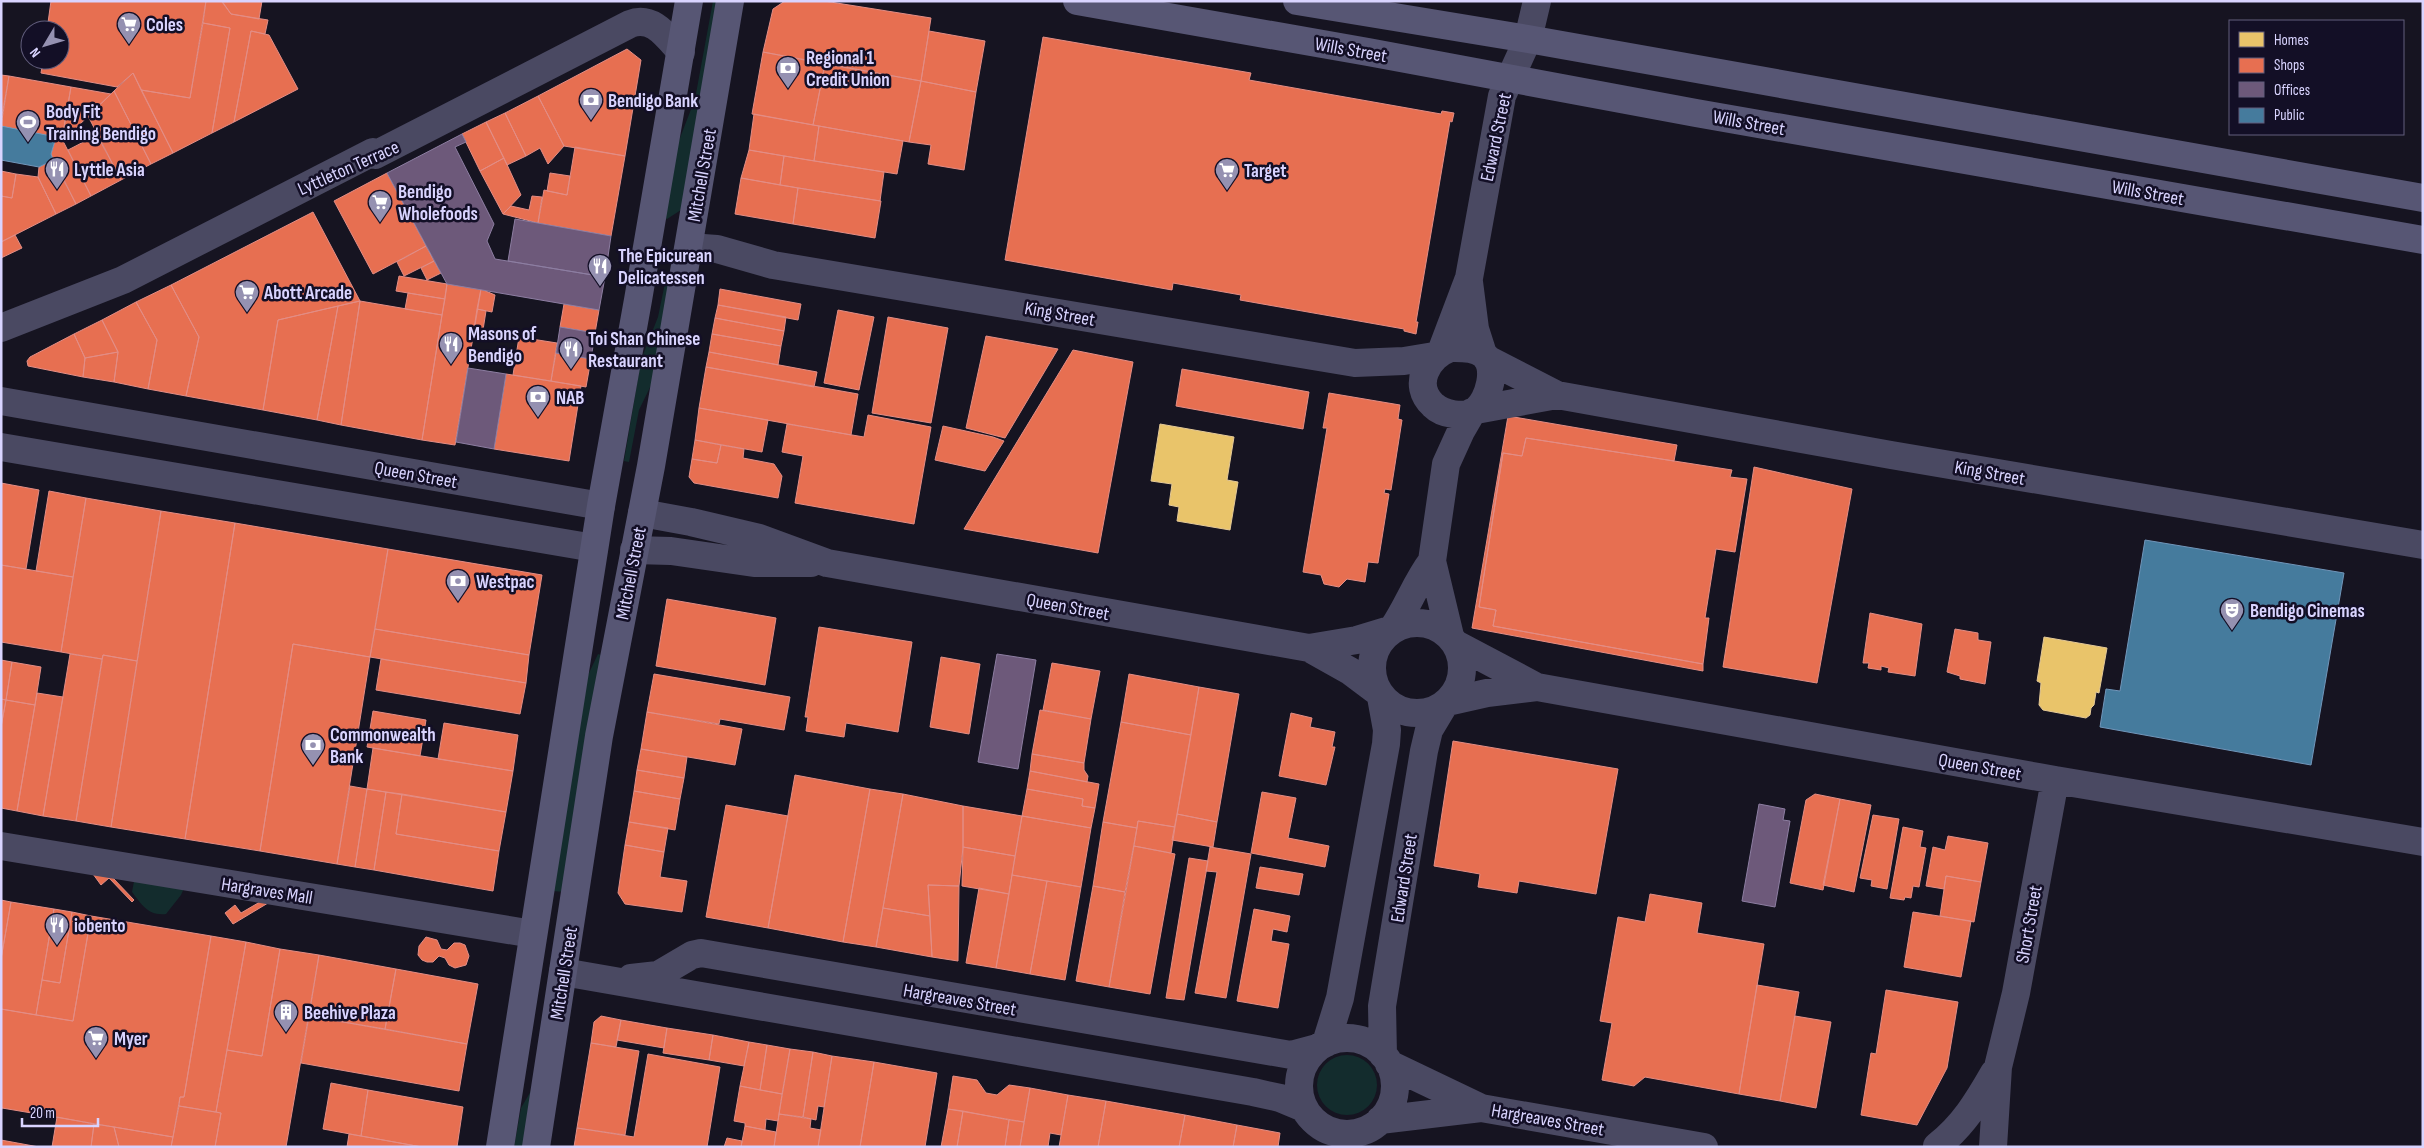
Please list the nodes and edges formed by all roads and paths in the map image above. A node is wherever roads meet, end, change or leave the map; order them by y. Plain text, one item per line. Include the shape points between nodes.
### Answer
1 (689, 1) edge
2 (730, 1) edge
3 (1077, 1) edge
4 (1298, 1) edge
5 (1537, 1) edge
6 (1406, 19) junction
7 (1528, 38) junction
8 (681, 52) junction
9 (1400, 58) junction
10 (1508, 79) junction
11 (2423, 198) edge
12 (2423, 240) edge
13 (688, 250) junction
14 (642, 277) junction
15 (1469, 278) junction
16 (2, 328) edge
17 (1438, 354) junction
18 (1485, 356) junction
19 (1557, 395) junction
20 (1, 401) edge
21 (1432, 405) junction
22 (1474, 411) junction
23 (1, 447) edge
24 (1446, 464) junction
25 (601, 506) junction
26 (642, 513) junction
27 (2423, 545) edge
28 (594, 548) junction
29 (634, 550) junction
30 (1432, 561) junction
31 (827, 563) junction
32 (1392, 629) junction
33 (1453, 640) junction
34 (1309, 648) junction
35 (1537, 687) junction
36 (1380, 695) junction
37 (1445, 703) junction
38 (2055, 780) junction
39 (2423, 842) edge
40 (1, 846) edge
41 (533, 934) junction
42 (701, 954) junction
43 (529, 966) junction
44 (563, 972) junction
45 (607, 980) junction
46 (705, 996) junction
47 (1322, 1046) junction
48 (1386, 1060) junction
49 (1998, 1067) junction
50 (1481, 1108) junction
51 (1308, 1113) junction
52 (1369, 1131) edge
53 (1936, 1146) edge
54 (500, 1147) edge
55 (536, 1147) edge
56 (1316, 1147) edge
57 (1704, 1147) edge
58 (1970, 1147) edge
59 (1993, 1147) edge

1 - 8 main road, Mitchell Street
2 - 13 main road, Mitchell Street
3 - 9 main road, Wills Street
4 - 6 main road, Wills Street
5 - 7 street, Edward Street
6 - 7 main road, Wills Street
6 - 9 main road
7 - 10 street, Edward Street
7 - 11 main road, Wills Street
8 - 14 main road, Mitchell Street
8 - 16 street, Lyttleton Terrace via 653,25 637,21 415,136 374,155 373,152 123,280
9 - 10 main road, Wills Street
10 - 12 main road, Wills Street
10 - 15 street, Edward Street via 1498,112
13 - 14 main road
13 - 17 street, King Street via 710,248 773,265 1355,363 1404,361
13 - 26 main road, Mitchell Street
14 - 25 main road, Mitchell Street
15 - 17 street, Edward Street
15 - 18 street, Edward Street via 1475,329
17 - 18 street via 1461,348
17 - 21 street via 1428,364 1424,375 1424,386
18 - 19 street, King Street
18 - 22 street via 1490,370 1488,392
19 - 22 street, King Street
19 - 27 street, King Street
20 - 25 street, Queen Street
21 - 22 street via 1449,414
21 - 24 street
22 - 24 street
23 - 28 street, Queen Street
24 - 30 street
25 - 26 main road, Queen Street
25 - 28 main road, Mitchell Street
26 - 29 main road, Mitchell Street
26 - 31 street, Queen Street via 759,538
28 - 29 main road, Queen Street
28 - 41 main road, Mitchell Street
29 - 31 street, Queen Street via 671,551 754,563
29 - 44 main road, Mitchell Street via 599,736
30 - 32 street
30 - 33 street
31 - 34 street, Queen Street
32 - 33 street via 1423,622 1438,627
32 - 34 street, Queen Street via 1357,640
32 - 36 street via 1380,640 1372,659 1373,680
33 - 35 street, Queen Street
33 - 37 street via 1462,659 1462,675 1457,690
34 - 36 street, Queen Street via 1350,671
35 - 37 street, Queen Street via 1487,693
35 - 38 street, Queen Street
36 - 37 street via 1398,709 1418,714
36 - 47 street, Edward Street via 1387,730 1386,744 1340,998
37 - 48 street, Edward Street via 1429,730 1424,751 1382,1006
38 - 39 street, Queen Street
38 - 49 street, Short Street via 2016,993
40 - 41 street, Hargraves Mall
41 - 43 main road, Mitchell Street
42 - 45 street via 692,955 658,974
42 - 46 street via 692,964 689,976 695,989
42 - 47 street, Hargreaves Street via 1291,1055
43 - 44 main road
43 - 54 main road, Mitchell Street
44 - 45 street
44 - 55 main road, Mitchell Street
45 - 46 street
46 - 51 street via 1271,1096 1295,1102
47 - 48 street via 1339,1038 1357,1039 1371,1045
47 - 51 street via 1306,1061 1300,1076 1300,1096
48 - 50 street, Hargreaves Street
48 - 52 street via 1393,1076 1394,1094 1387,1112
49 - 53 street, Short Street via 1967,1118
49 - 59 street, Short Street
50 - 52 street, Hargreaves Street
50 - 57 street, Hargreaves Street
51 - 52 street via 1321,1126 1336,1133
51 - 56 street
53 - 58 street via 1953,1143

